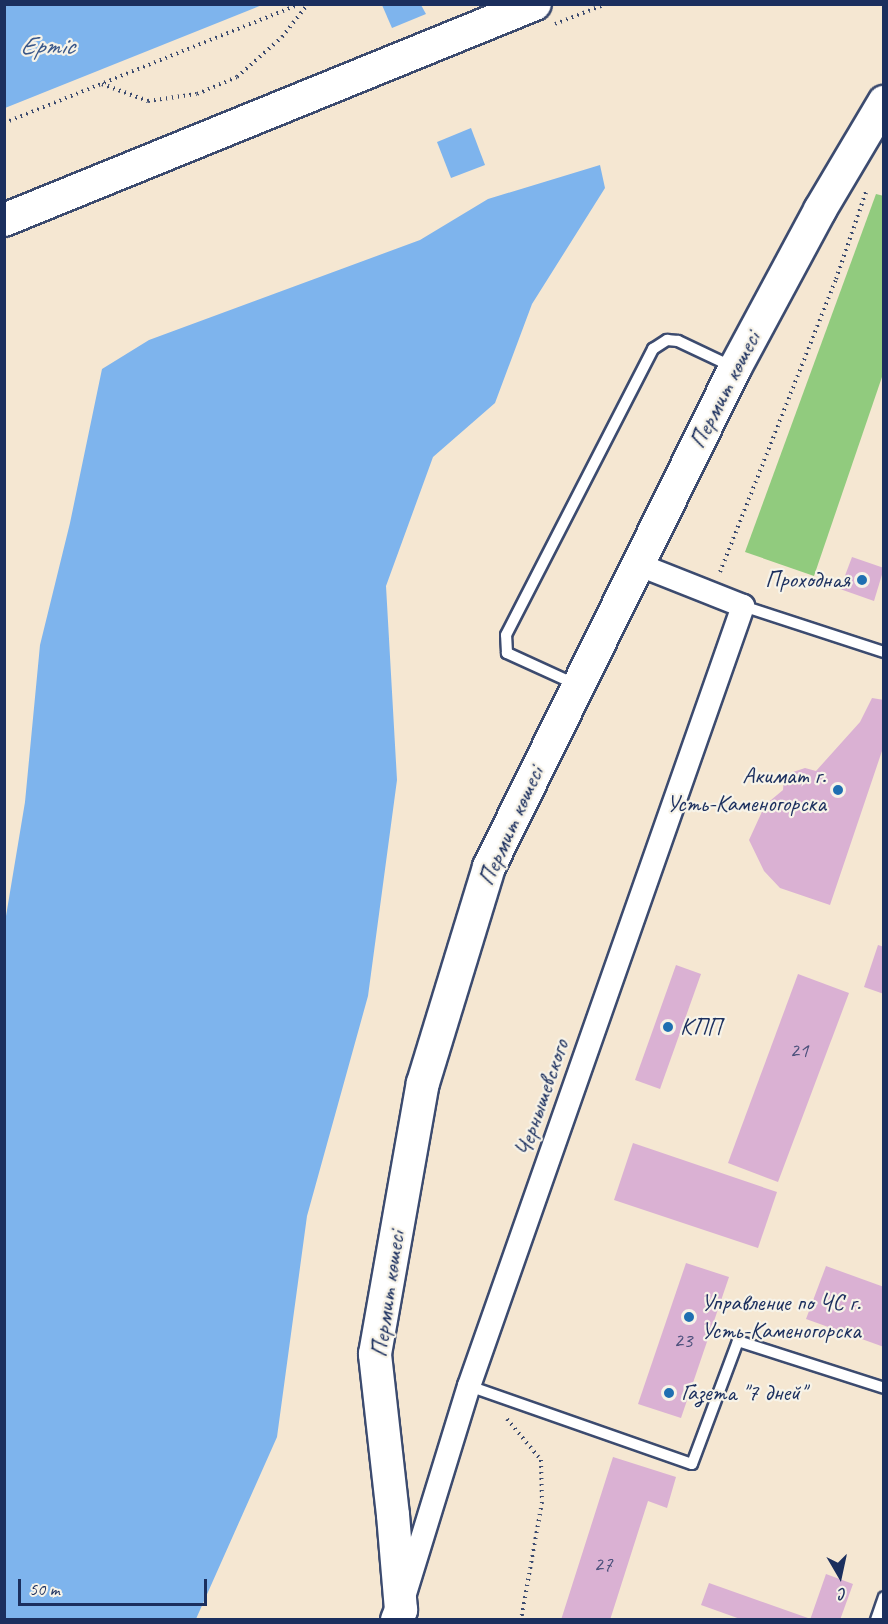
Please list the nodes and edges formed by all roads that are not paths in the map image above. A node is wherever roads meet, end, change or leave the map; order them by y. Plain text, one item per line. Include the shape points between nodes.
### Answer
1 (534, 4) edge
2 (884, 102) edge
3 (4, 220) edge
4 (735, 368) junction
5 (637, 564) junction
6 (743, 606) junction
7 (884, 652) edge
8 (578, 685) junction
9 (469, 1386) junction
10 (884, 1388) edge
11 (884, 1597) edge
12 (399, 1615) edge
13 (876, 1620) edge

1 - 3 main road
2 - 4 main road, Пермит көшесі via 820,210
4 - 5 main road, Пермит көшесі
4 - 8 lane via 678,341 667,340 653,349 506,635 507,652
5 - 6 street
5 - 8 main road, Пермит көшесі
6 - 7 lane
6 - 9 street, Чернышевского
8 - 12 main road, Пермит көшесі via 489,867 423,1083 375,1354
9 - 10 lane via 692,1464 738,1341
9 - 12 street, Чернышевского
11 - 13 lane

